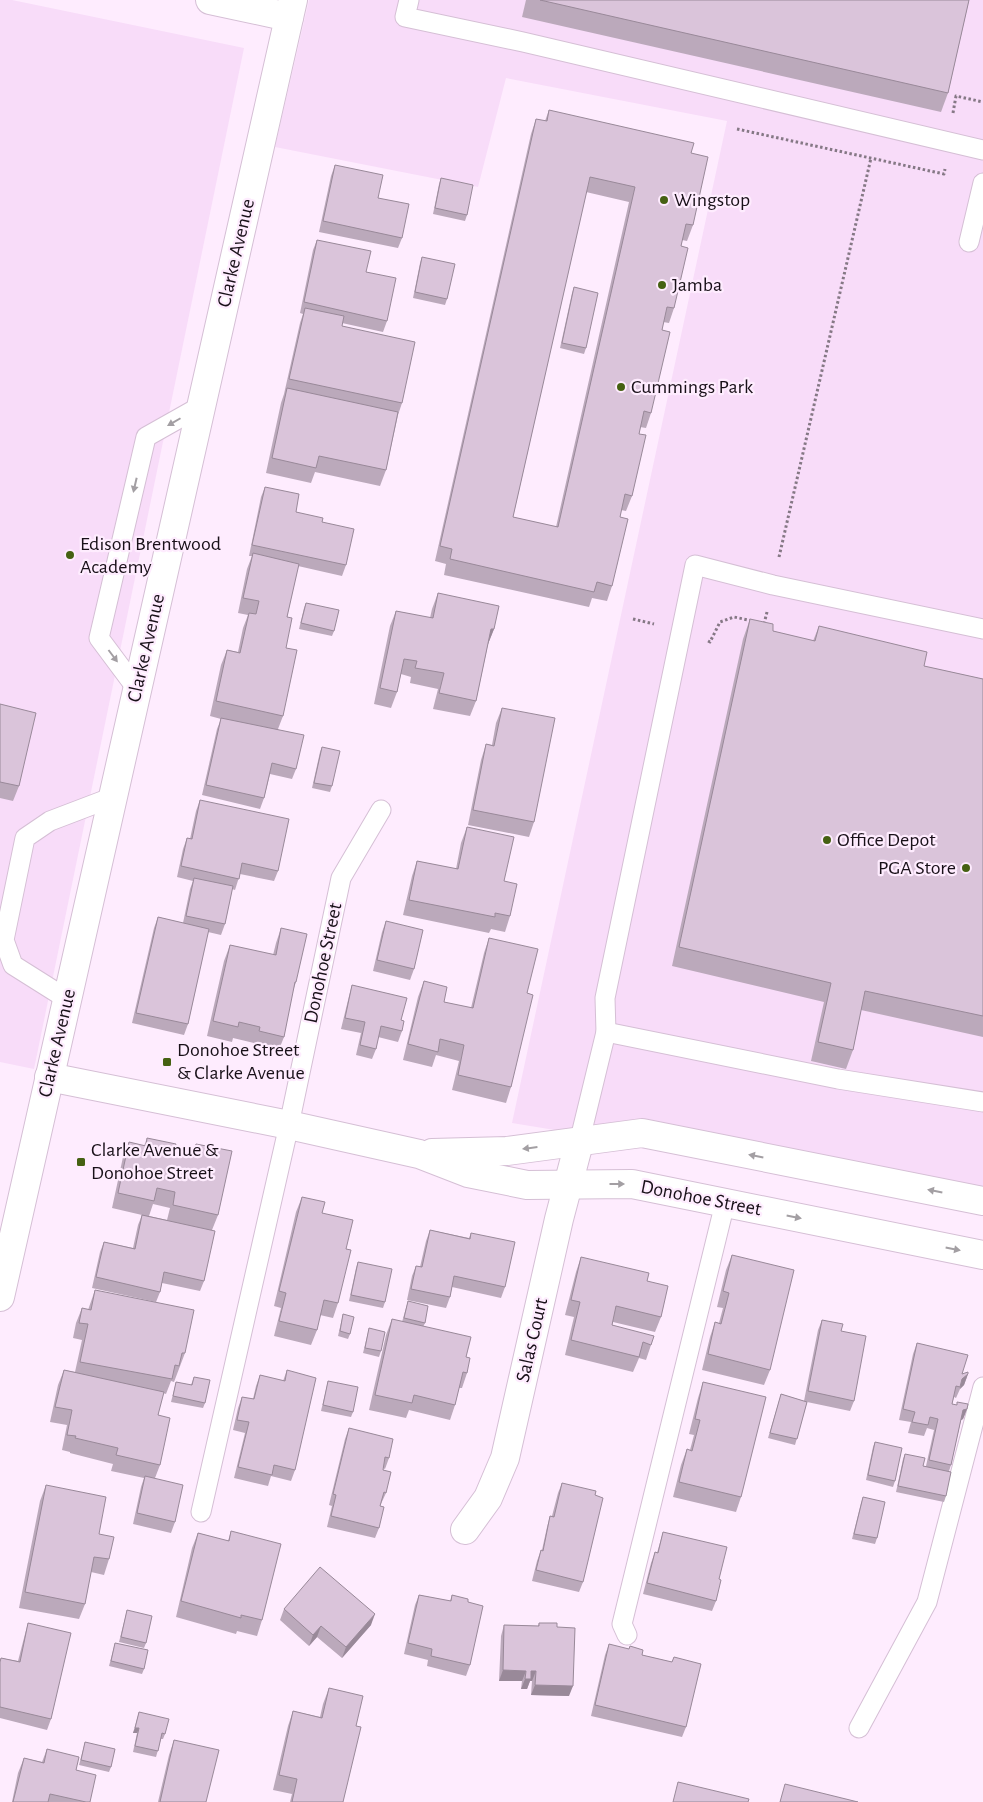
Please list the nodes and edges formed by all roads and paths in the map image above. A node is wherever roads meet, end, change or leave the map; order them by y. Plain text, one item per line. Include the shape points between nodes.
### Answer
1 (210, 0) edge
2 (409, 0) edge
3 (291, 8) edge
4 (983, 150) edge
5 (871, 158) dead end
6 (983, 183) edge
7 (969, 242) dead end
8 (201, 406) junction
9 (773, 585) junction
10 (633, 619) dead end
11 (983, 629) edge
12 (681, 632) junction
13 (137, 689) junction
14 (113, 797) junction
15 (381, 810) dead end
16 (67, 999) junction
17 (606, 1032) junction
18 (49, 1078) junction
19 (983, 1102) edge
20 (289, 1125) junction
21 (579, 1142) junction
22 (419, 1154) junction
23 (568, 1184) junction
24 (983, 1201) edge
25 (725, 1203) junction
26 (983, 1255) edge
27 (0, 1297) edge
28 (983, 1387) edge
29 (201, 1512) dead end
30 (465, 1530) dead end
31 (627, 1635) dead end
32 (859, 1728) dead end

1 - 3 street
2 - 4 lane via 405,17
3 - 8 street, Clarke Avenue
5 - 9 path
6 - 7 lane
8 - 13 street, Clarke Avenue
8 -> 13 lane via 146,437 99,638
9 - 11 lane
9 - 12 path via 765,624 734,617 720,622 710,642
9 - 12 lane via 695,565
10 - 12 path
12 - 17 lane via 605,998
13 - 14 street, Clarke Avenue
14 - 16 street, Clarke Avenue
14 - 16 lane via 50,821 25,838 4,940 12,966
15 - 20 lane, Donohoe Street via 341,878
16 - 18 street, Clarke Avenue
17 - 19 lane via 838,1079
17 - 21 lane
18 - 20 street, Donohoe Street
18 - 27 street, Clarke Avenue
20 - 22 street, Donohoe Street
20 - 29 lane
21 -> 22 street, Donohoe Street via 507,1151
21 - 23 street, Salas Court
24 -> 21 street, Donohoe Street via 642,1133
22 - 23 street, Donohoe Street via 468,1173 527,1185
23 -> 25 street, Donohoe Street via 632,1184
23 - 30 street, Salas Court via 505,1458 488,1498
25 -> 26 street, Donohoe Street
25 - 31 lane via 622,1624
28 - 32 lane via 927,1602

